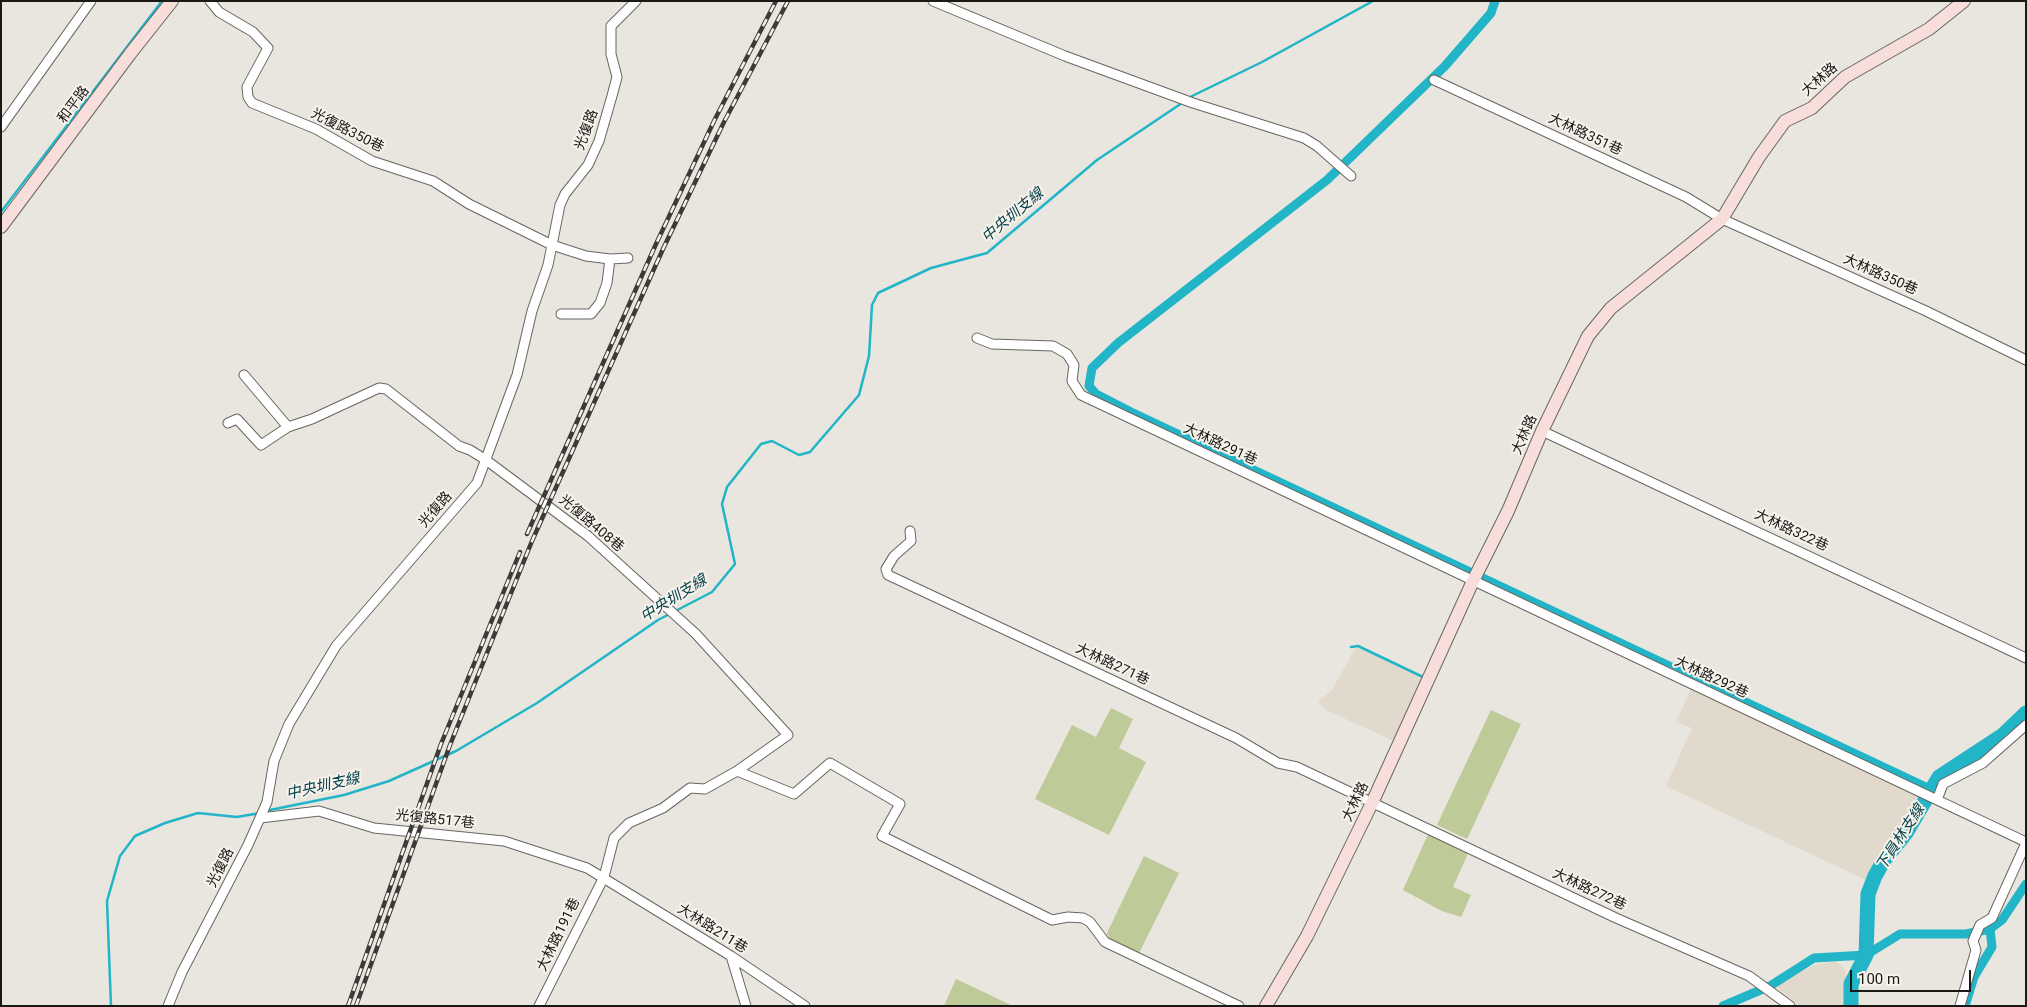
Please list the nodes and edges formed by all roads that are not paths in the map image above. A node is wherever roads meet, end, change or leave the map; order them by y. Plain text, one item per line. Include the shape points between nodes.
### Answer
1 (91, 1) edge
2 (172, 1) edge
3 (210, 1) edge
4 (636, 1) edge
5 (934, 1) edge
6 (1964, 1) edge
7 (1434, 80) dead end
8 (1, 126) edge
9 (1350, 176) dead end
10 (1722, 219) junction
11 (1, 227) edge
12 (552, 244) junction
13 (628, 258) dead end
14 (610, 259) junction
15 (561, 314) dead end
16 (977, 338) dead end
17 (2026, 360) edge
18 (244, 375) dead end
19 (228, 423) dead end
20 (288, 426) junction
21 (1542, 431) junction
22 (486, 460) junction
23 (910, 531) dead end
24 (1473, 581) junction
25 (2026, 658) edge
26 (2026, 725) edge
27 (737, 771) junction
28 (1937, 800) junction
29 (1372, 803) junction
30 (260, 818) junction
31 (2026, 842) edge
32 (604, 877) junction
33 (731, 956) junction
34 (168, 1006) edge
35 (540, 1006) edge
36 (746, 1006) edge
37 (805, 1006) edge
38 (1239, 1006) edge
39 (1266, 1006) edge
40 (1790, 1006) edge
41 (1960, 1006) edge

1 - 8 street
2 - 11 street, 和平路
3 - 12 street, 光復路350巷 via 219,12 253,32 268,48 246,87 252,103 316,129 372,162 433,181 469,204
4 - 12 street, 光復路 via 611,26 611,54 617,77 612,96 599,141 588,165 560,205
5 - 9 street via 1065,56 1185,100 1304,138
6 - 10 street, 大林路 via 1929,30 1844,77 1812,108 1785,121
7 - 10 street, 大林路351巷 via 1686,198
10 - 17 street, 大林路350巷
10 - 21 street, 大林路 via 1608,312 1588,336
12 - 14 street via 586,256
12 - 22 street, 光復路 via 517,375
13 - 14 street
14 - 15 street via 600,303 591,314
16 - 24 street, 大林路291巷 via 992,344 1053,346 1067,354 1074,366 1072,381 1081,395
18 - 20 street
19 - 20 street, 光復路408巷 via 237,419 261,445
20 - 22 street, 光復路408巷 via 312,419 379,388 386,389 459,446
21 - 24 street, 大林路 via 1508,511
21 - 25 street, 大林路322巷
22 - 27 street, 光復路408巷 via 588,536 696,634 788,735
22 - 30 street, 光復路 via 477,483 336,646 289,724 274,761 267,802
23 - 29 street, 大林路271巷 via 911,541 894,556 886,568 888,575 1236,738 1278,764 1298,767
24 - 28 street, 大林路292巷
24 - 29 street, 大林路
26 - 28 street via 1983,763 1943,784
27 - 32 street, 大林路191巷 via 705,789 690,788 663,808 629,823 614,838
27 - 38 street via 794,794 830,763 900,804 882,836 1052,920 1084,918 1105,942
28 - 31 street, 大林路292巷
29 - 39 street, 大林路 via 1307,936
29 - 40 street, 大林路272巷 via 1616,918 1749,976
30 - 32 street, 光復路517巷 via 320,812 374,828 504,841 587,868
30 - 34 street, 光復路
31 - 41 street via 1992,918 1980,925 1976,933 1973,941 1976,950
32 - 33 street, 大林路211巷
32 - 35 street, 大林路191巷
33 - 36 street
33 - 37 street, 大林路211巷

